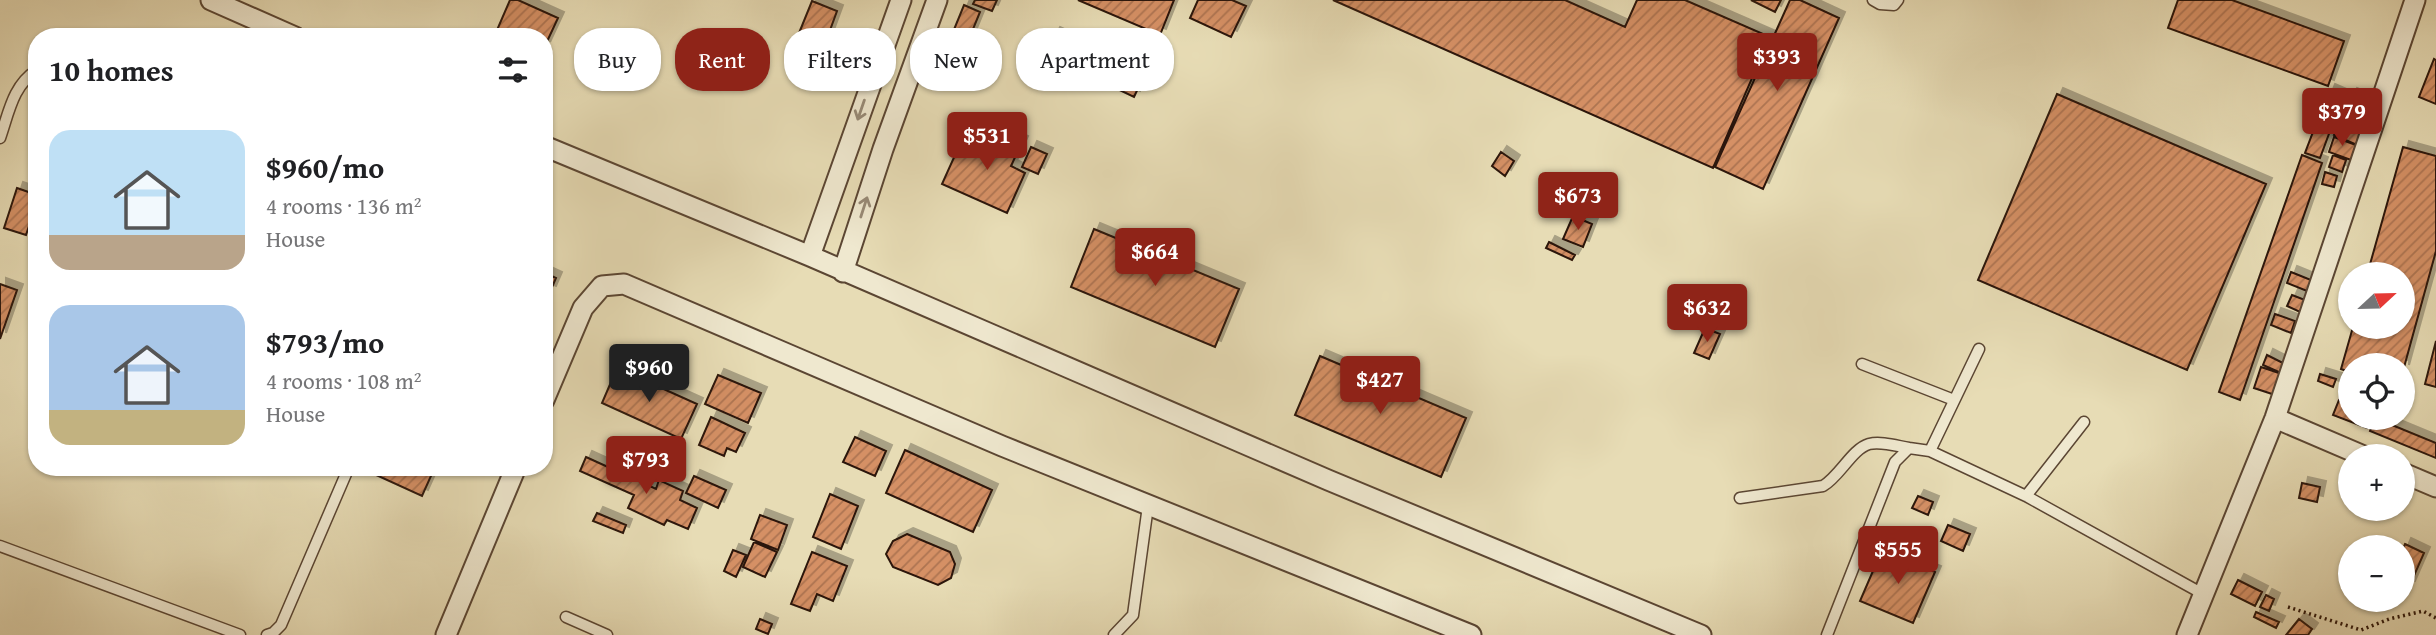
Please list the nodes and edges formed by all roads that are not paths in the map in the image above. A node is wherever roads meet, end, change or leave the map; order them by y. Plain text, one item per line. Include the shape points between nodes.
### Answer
1 (212, 0) edge
2 (901, 0) edge
3 (937, 0) edge
4 (1873, 0) edge
5 (1898, 0) edge
6 (2415, 0) edge
7 (275, 28) edge
8 (28, 76) edge
9 (0, 138) edge
10 (553, 150) edge
11 (810, 256) junction
12 (843, 272) junction
13 (1979, 348) dead end
14 (1863, 364) dead end
15 (553, 379) edge
16 (1954, 400) junction
17 (2274, 418) junction
18 (2084, 422) dead end
19 (2338, 445) edge
20 (1909, 448) junction
21 (1930, 451) junction
22 (345, 476) edge
23 (512, 476) edge
24 (2415, 478) edge
25 (2436, 487) edge
26 (2026, 496) junction
27 (1740, 498) dead end
28 (1148, 506) junction
29 (0, 546) edge
30 (2203, 594) junction
31 (566, 617) dead end
32 (240, 635) edge
33 (267, 635) edge
34 (446, 635) edge
35 (607, 635) edge
36 (1115, 635) edge
37 (1471, 635) edge
38 (1701, 635) edge
39 (1827, 635) edge
40 (2187, 635) edge

1 - 7 street
2 -> 11 street
12 -> 3 street
4 - 5 lane via 1894,5
6 - 17 street
8 - 9 lane via 18,87
10 - 11 street
11 - 12 street
12 - 38 street
13 - 16 lane
14 - 16 lane
15 - 28 street via 583,308 602,286 624,284
16 - 21 lane
17 - 19 street
17 - 30 street
18 - 26 lane
20 - 21 lane
20 - 27 lane via 1870,444 1858,450 1824,486
20 - 39 lane via 1895,462
21 - 26 lane
22 - 33 lane via 281,625
23 - 34 street
24 - 25 street
26 - 30 lane
28 - 36 lane via 1133,615
28 - 37 street
29 - 32 lane
30 - 40 street
31 - 35 lane

